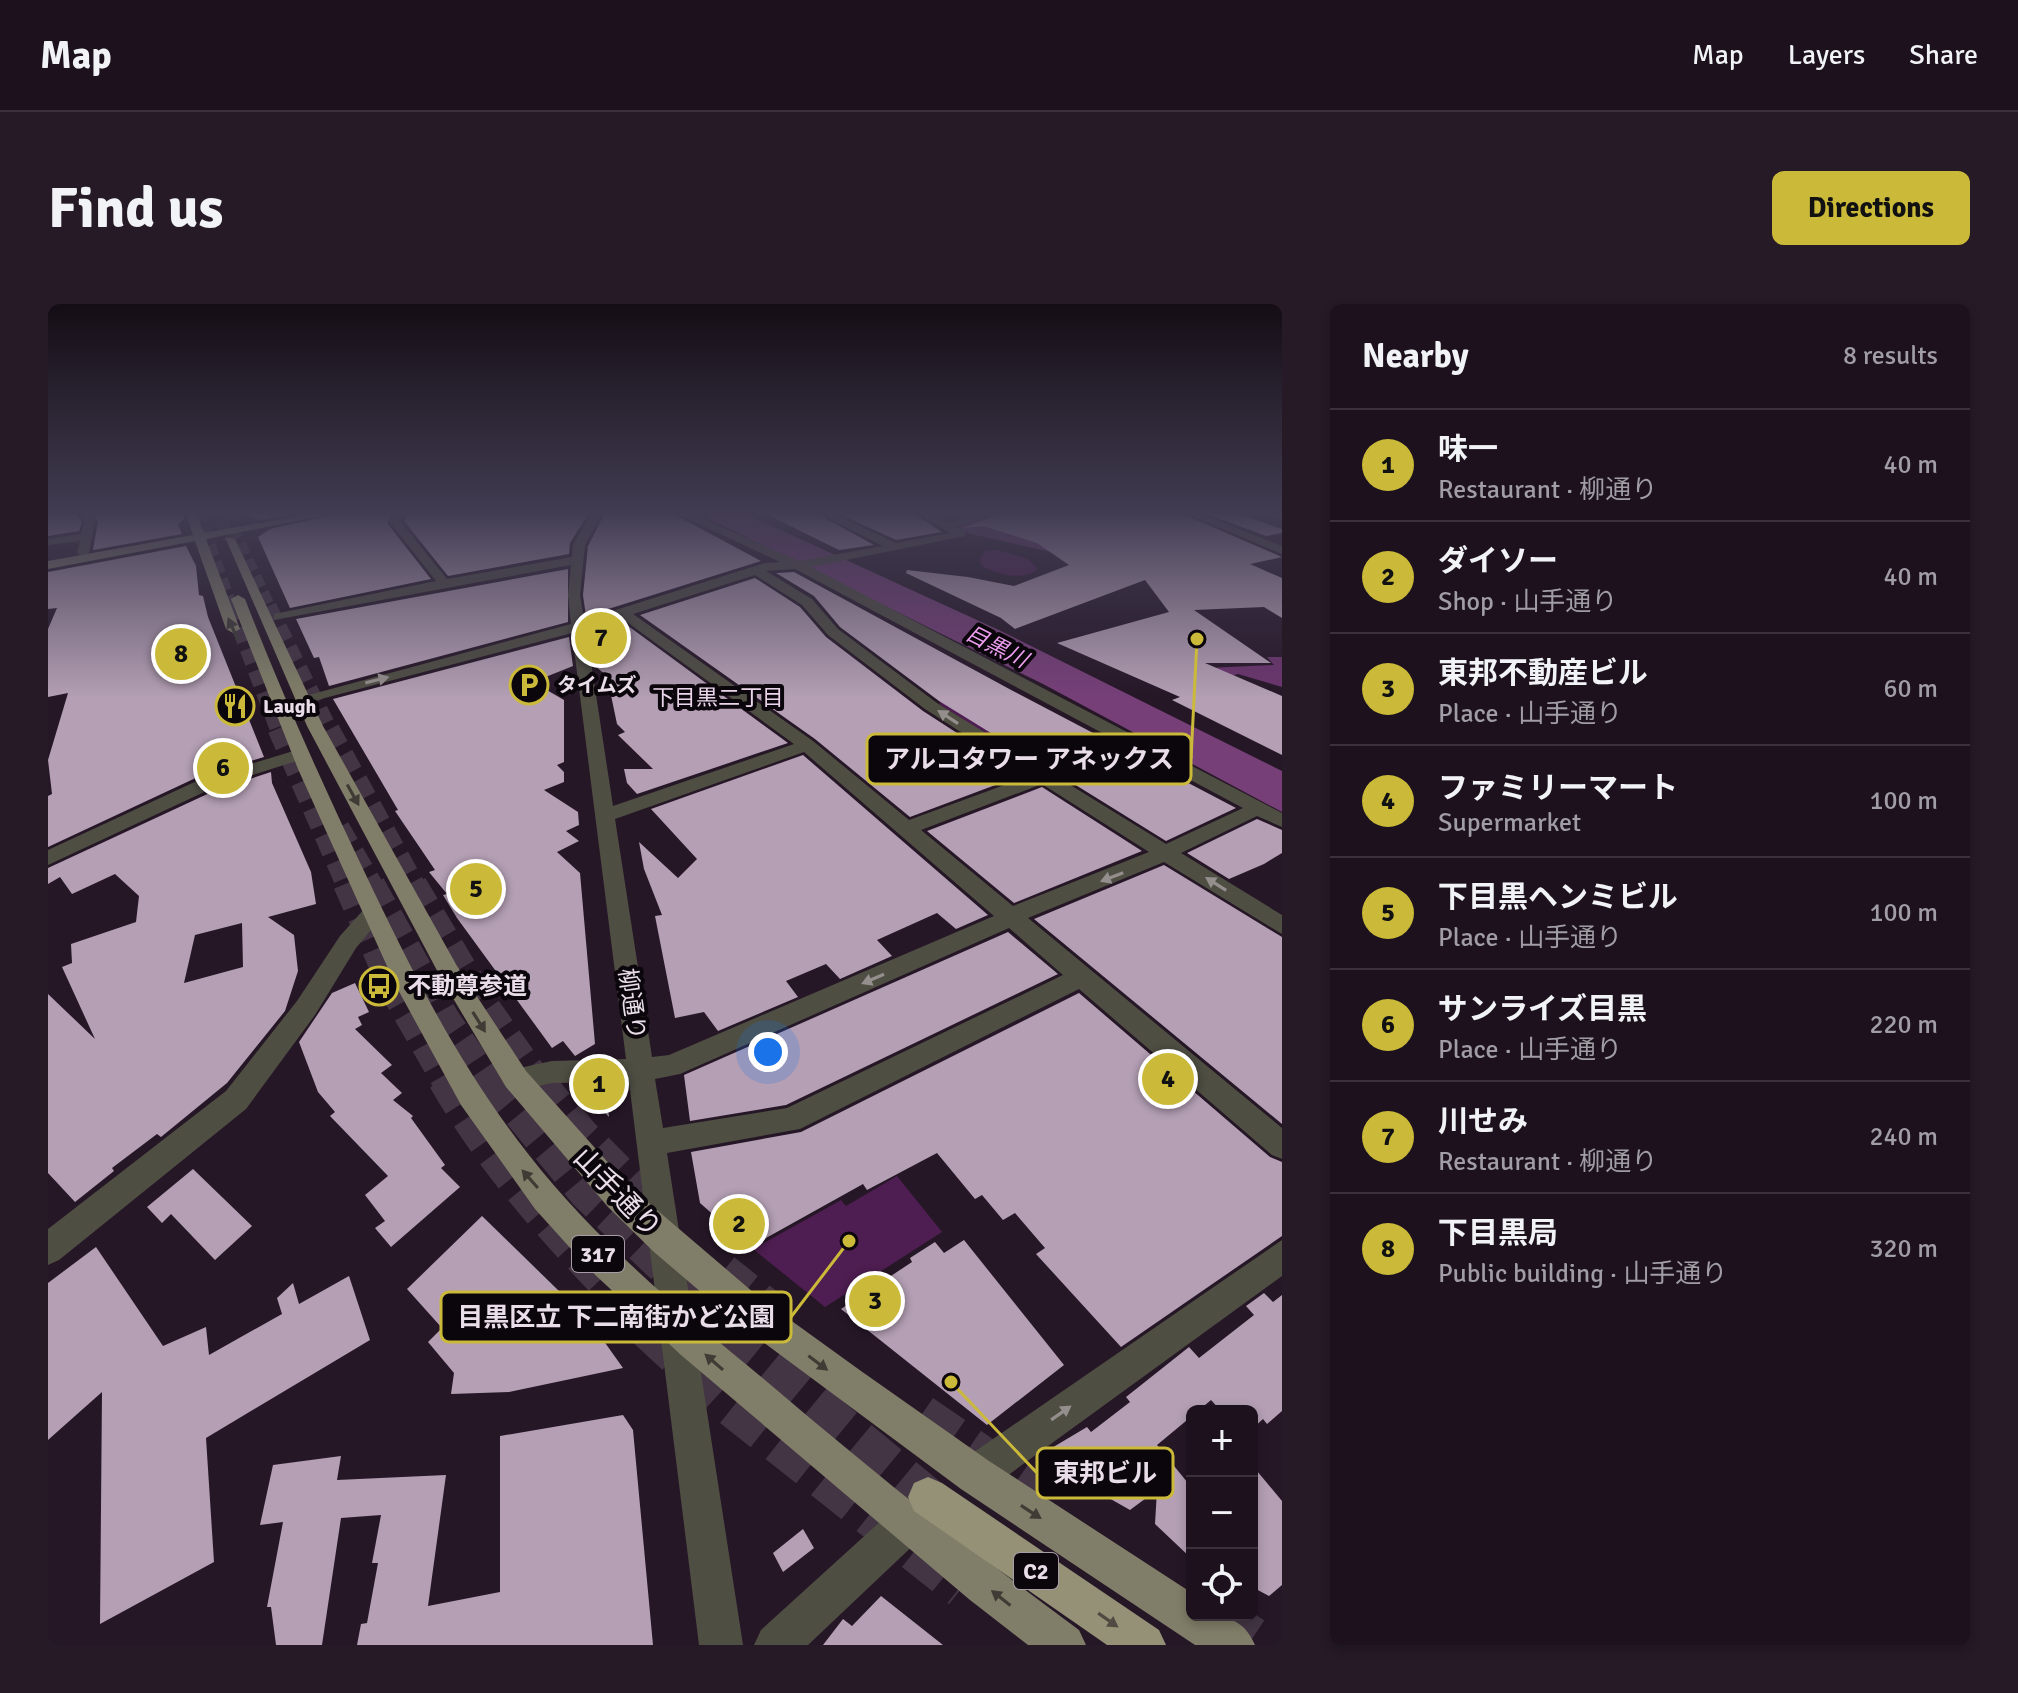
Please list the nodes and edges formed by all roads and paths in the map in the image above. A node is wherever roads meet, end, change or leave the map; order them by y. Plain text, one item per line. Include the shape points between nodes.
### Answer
1 (212, 574) edge
2 (238, 574) edge
3 (260, 574) edge
4 (437, 574) edge
5 (498, 574) edge
6 (576, 574) edge
7 (745, 574) edge
8 (762, 574) edge
9 (816, 574) edge
10 (444, 583) junction
11 (623, 613) junction
12 (279, 617) junction
13 (579, 627) junction
14 (288, 689) junction
15 (807, 745) junction
16 (1110, 752) dead end
17 (300, 754) junction
18 (1043, 779) junction
19 (1258, 808) junction
20 (607, 815) junction
21 (1282, 821) edge
22 (907, 828) junction
23 (1166, 852) junction
24 (48, 858) edge
25 (373, 914) junction
26 (1013, 916) junction
27 (1282, 926) edge
28 (1083, 976) junction
29 (641, 1070) junction
30 (516, 1079) junction
31 (650, 1143) junction
32 (1282, 1146) edge
33 (665, 1241) junction
34 (48, 1249) edge
35 (1282, 1256) edge
36 (678, 1331) junction
37 (975, 1475) junction
38 (917, 1510) junction
39 (721, 1645) edge
40 (776, 1645) edge
41 (1064, 1645) edge
42 (1144, 1645) edge
43 (1233, 1645) edge

14 -> 1 main road, 317 via 248,662
2 - 14 main road, 山手通り / 317
3 - 12 main road, 317
4 - 10 street
5 - 10 street
6 - 13 street, 柳通り
7 - 11 street
18 -> 8 street via 931,706 833,632 807,602
9 - 19 street
10 - 12 street
11 - 13 street
11 - 15 street
12 - 14 main road, 317
14 -> 13 street
13 - 20 street, 柳通り
14 - 17 main road, 山手通り / 317
14 -> 30 main road, 山手通り / 317
15 - 20 street
15 - 22 street
16 - 18 street
17 - 24 street via 208,783
17 - 25 main road, 山手通り / 317
18 - 22 street
18 - 23 street
19 - 21 street
19 - 23 street
20 - 29 street, 柳通り
22 - 26 street
23 -> 26 street
27 -> 23 street
25 - 34 street via 236,1100
36 -> 25 main road, 山手通り / 317 via 591,1247 513,1158 415,1001
26 - 28 street
26 -> 29 street via 671,1066
28 - 31 street via 790,1120
28 - 32 street
29 - 30 street via 552,1072
29 - 31 street, 柳通り
30 - 33 main road, 山手通り / 317 via 619,1197
31 - 33 street, 柳通り
33 - 36 street, 柳通り
33 -> 37 main road, 山手通り / 317 via 748,1310
37 -> 35 street
38 -> 36 main road, 山手通り / 317
36 - 39 street, 柳通り
37 -> 43 main road, 山手通り / 317
38 - 40 street
41 -> 38 main road, 山手通り / 317
38 -> 42 highway, C2

